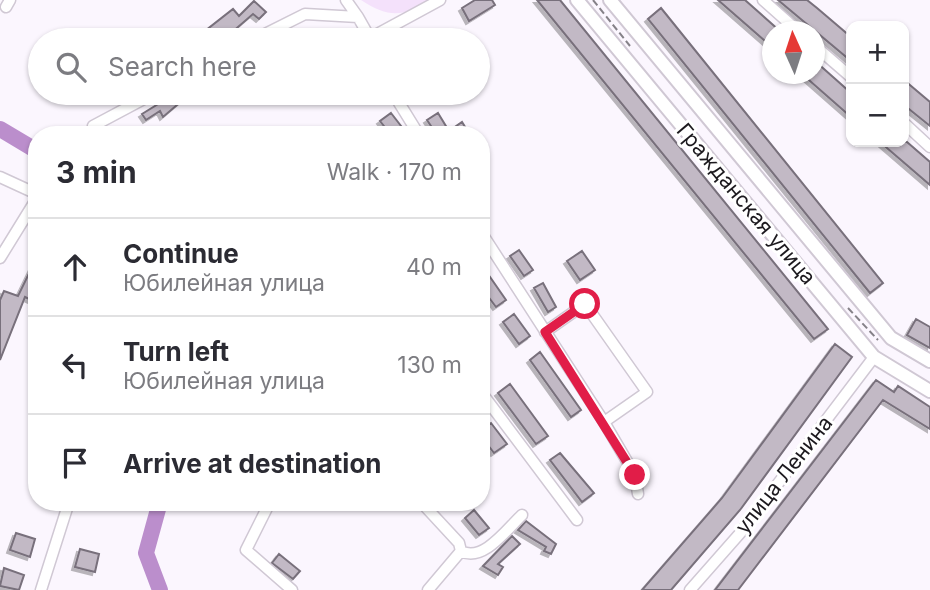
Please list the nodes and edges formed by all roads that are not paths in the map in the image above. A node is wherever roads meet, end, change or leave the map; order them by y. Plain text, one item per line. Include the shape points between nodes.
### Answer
1 (346, 0) edge
2 (440, 0) edge
3 (577, 0) edge
4 (610, 0) edge
5 (764, 0) edge
6 (358, 17) junction
7 (787, 21) edge
8 (277, 28) edge
9 (364, 28) edge
10 (390, 28) edge
11 (825, 55) edge
12 (846, 73) edge
13 (133, 105) edge
14 (400, 105) edge
15 (95, 126) edge
16 (413, 126) edge
17 (909, 127) edge
18 (930, 146) edge
19 (0, 177) edge
20 (28, 191) edge
21 (28, 210) edge
22 (490, 246) edge
23 (2, 252) edge
24 (545, 332) junction
25 (874, 357) junction
26 (930, 361) edge
27 (930, 391) edge
28 (490, 404) edge
29 (604, 422) junction
30 (638, 494) dead end
31 (66, 511) edge
32 (266, 511) edge
33 (429, 511) edge
34 (522, 515) dead end
35 (577, 520) dead end
36 (461, 551) junction
37 (41, 590) edge
38 (292, 590) edge
39 (428, 590) edge
40 (690, 590) edge

1 - 6 street
2 - 10 street
3 - 25 street, Гражданская улица
4 - 26 street, Гражданская улица via 891,338
5 - 7 street
6 - 8 street via 305,14
6 - 9 street
11 - 12 street
13 - 15 street
14 - 16 street
17 - 18 street
19 - 20 street
21 - 23 street
22 - 24 street
24 - 29 street
24 - 29 street via 585,304 647,391
25 - 27 street, Гражданская улица
25 - 40 street, улица Ленина via 742,531
28 - 35 street
29 - 30 street via 635,475
31 - 37 street
32 - 38 street via 246,550
33 - 36 street
34 - 36 street via 483,552
36 - 39 street

